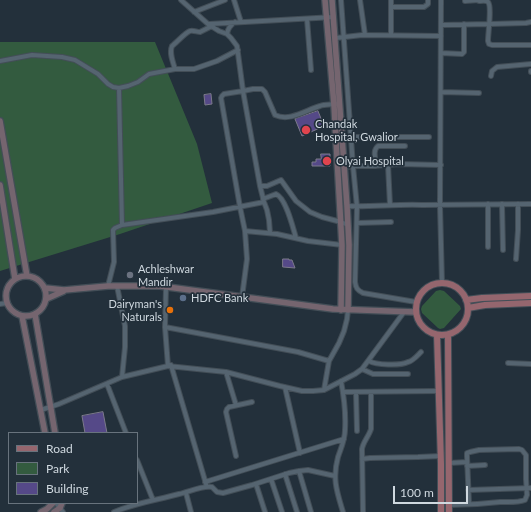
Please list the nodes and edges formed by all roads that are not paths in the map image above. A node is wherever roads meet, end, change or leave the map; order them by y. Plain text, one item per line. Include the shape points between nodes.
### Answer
1 (225, 0) edge
2 (234, 0) edge
3 (325, 0) edge
4 (332, 0) edge
5 (341, 0) edge
6 (360, 0) edge
7 (391, 0) edge
8 (428, 0) edge
9 (441, 0) edge
10 (479, 0) edge
11 (184, 1) edge
12 (465, 1) edge
13 (391, 7) junction
14 (194, 12) junction
15 (334, 17) junction
16 (326, 18) junction
17 (307, 19) junction
18 (235, 22) junction
19 (241, 22) junction
20 (531, 22) edge
21 (441, 24) junction
22 (464, 24) junction
23 (489, 24) junction
24 (210, 25) junction
25 (227, 34) junction
26 (365, 35) junction
27 (391, 35) junction
28 (441, 36) junction
29 (343, 37) junction
30 (336, 38) junction
31 (531, 44) edge
32 (238, 50) junction
33 (441, 53) junction
34 (0, 61) edge
35 (531, 64) edge
36 (175, 69) junction
37 (311, 70) dead end
38 (491, 76) dead end
39 (119, 88) junction
40 (244, 91) junction
41 (441, 92) junction
42 (479, 93) dead end
43 (340, 103) junction
44 (334, 105) junction
45 (0, 121) edge
46 (350, 137) junction
47 (429, 137) dead end
48 (405, 146) dead end
49 (388, 165) junction
50 (441, 165) junction
51 (353, 166) junction
52 (376, 166) junction
53 (344, 167) junction
54 (0, 185) edge
55 (260, 186) junction
56 (264, 200) junction
57 (488, 204) junction
58 (502, 204) junction
59 (518, 204) junction
60 (531, 204) edge
61 (390, 205) junction
62 (440, 205) junction
63 (347, 206) junction
64 (240, 207) junction
65 (357, 207) junction
66 (341, 222) junction
67 (356, 222) junction
68 (391, 222) dead end
69 (122, 225) junction
70 (348, 225) junction
71 (245, 231) junction
72 (270, 233) junction
73 (296, 238) junction
74 (342, 245) junction
75 (488, 247) dead end
76 (503, 250) dead end
77 (516, 259) dead end
78 (27, 276) junction
79 (14, 279) junction
80 (442, 283) junction
81 (108, 286) junction
82 (117, 286) junction
83 (166, 287) junction
84 (45, 288) junction
85 (64, 290) junction
86 (531, 296) edge
87 (242, 297) junction
88 (46, 299) junction
89 (466, 300) junction
90 (416, 302) junction
91 (7, 303) junction
92 (531, 303) edge
93 (0, 304) edge
94 (468, 308) junction
95 (345, 310) junction
96 (404, 312) junction
97 (415, 312) junction
98 (35, 314) junction
99 (22, 316) junction
100 (165, 327) junction
101 (437, 335) junction
102 (448, 335) junction
103 (421, 352) dead end
104 (329, 361) junction
105 (369, 361) junction
106 (508, 363) dead end
107 (531, 364) edge
108 (170, 366) junction
109 (362, 369) junction
110 (226, 372) junction
111 (408, 374) dead end
112 (122, 377) junction
113 (341, 381) junction
114 (107, 384) junction
115 (285, 387) junction
116 (324, 390) junction
117 (439, 391) junction
118 (343, 392) junction
119 (356, 392) junction
120 (371, 392) junction
121 (252, 402) dead end
122 (236, 405) junction
123 (50, 407) junction
124 (41, 410) junction
125 (357, 431) dead end
126 (45, 432) edge
127 (55, 432) edge
128 (126, 432) edge
129 (344, 439) junction
130 (300, 453) junction
131 (236, 456) dead end
132 (441, 456) junction
133 (362, 459) junction
134 (138, 462) edge
135 (449, 464) junction
136 (467, 464) junction
137 (485, 465) dead end
138 (299, 471) junction
139 (285, 474) junction
140 (335, 476) junction
141 (271, 479) junction
142 (206, 484) junction
143 (256, 484) junction
144 (529, 488) edge
145 (468, 490) junction
146 (186, 493) junction
147 (153, 500) junction
148 (469, 504) junction
149 (59, 506) edge
150 (449, 509) edge
151 (41, 512) edge
152 (54, 512) edge
153 (114, 512) edge
154 (191, 512) edge
155 (265, 512) edge
156 (282, 512) edge
157 (297, 512) edge
158 (311, 512) edge
159 (343, 512) edge
160 (363, 512) edge
161 (441, 512) edge

1 - 14 street
2 - 19 street
3 - 16 main road
4 - 15 main road
5 - 29 street
6 - 26 street
7 - 13 street
8 - 13 street via 424,8
9 - 21 street
10 - 12 street
10 - 23 street via 489,4
11 - 14 street
13 - 27 street
14 - 24 street
15 - 16 street
15 - 30 main road
16 - 17 street
16 - 44 main road
17 - 19 street
17 - 37 street
18 - 19 street
18 - 24 street
18 - 25 street
20 - 23 street
21 - 22 street
21 - 28 street
22 - 23 street
22 - 33 street via 464,52
23 - 31 street via 489,44
24 - 25 street
24 - 36 street via 200,32 189,31 172,46 170,49
25 - 32 street via 235,42
26 - 27 street
26 - 29 street
27 - 28 street
28 - 33 street
29 - 30 street
29 - 46 street
30 - 43 main road
32 - 36 street via 194,69
32 - 40 street
33 - 41 street
34 - 39 street via 32,55 62,57 75,60 98,74 108,84
35 - 38 street via 497,67
36 - 39 street via 149,74 138,82
39 - 69 street
40 - 44 street via 262,89 277,117 287,118 322,105
40 - 55 street
40 - 64 street via 224,94 221,98
41 - 42 street
41 - 50 street
43 - 44 street
43 - 53 main road
44 - 66 main road
45 - 78 main road
46 - 47 street
46 - 51 street
48 - 52 street via 378,146 374,151
49 - 50 street
49 - 52 street
49 - 61 street
50 - 62 street
51 - 52 street
51 - 53 street
51 - 65 street
53 - 63 main road
54 - 79 main road
55 - 56 street
55 - 66 street via 281,180 296,201 310,212
56 - 64 street
56 - 72 street
56 - 73 street via 276,194 280,196 290,216
57 - 58 street
57 - 62 street
57 - 75 street
58 - 59 street
58 - 76 street
59 - 60 street
59 - 77 street
61 - 62 street
61 - 65 street
62 - 80 street
63 - 65 street
63 - 70 main road
64 - 69 street
64 - 71 street
65 - 67 street
66 - 70 street
66 - 74 main road
67 - 68 street
67 - 90 street via 355,282 358,291
69 - 81 street via 114,230 114,262
70 - 95 main road
71 - 72 street
71 - 87 street via 247,258
72 - 73 street
73 - 74 street
74 - 95 main road
78 - 79 main road
78 - 84 main road via 34,277
79 - 91 main road via 6,290
80 - 89 main road via 457,288
80 - 90 main road via 426,288
81 - 82 main road
81 - 85 main road
82 - 83 main road
82 - 112 street via 125,326
83 - 87 main road
83 - 100 street
84 - 85 main road
84 - 88 main road
85 - 88 main road
86 - 89 main road
87 - 95 main road
88 - 98 main road
89 - 94 main road
90 - 97 main road
91 - 93 street
91 - 99 main road via 16,314
92 - 94 main road via 485,304
94 - 102 main road via 465,322
95 - 96 main road
95 - 104 street via 347,319 344,331
96 - 97 main road
96 - 105 street
97 - 101 main road via 422,327
98 - 99 main road
98 - 123 main road
99 - 124 main road
100 - 104 street via 298,352
100 - 108 street
101 - 102 main road
101 - 117 main road
102 - 135 main road
103 - 105 street via 412,361 402,364
104 - 116 street
105 - 109 street
106 - 107 street
108 - 110 street
108 - 112 street
108 - 142 street
109 - 111 street via 373,374
109 - 113 street
110 - 115 street
110 - 122 street
112 - 114 street
113 - 116 street
113 - 118 street
114 - 123 street
114 - 128 street
115 - 116 street
115 - 130 street
117 - 120 street
117 - 132 main road
118 - 119 street
118 - 129 street
119 - 120 street
119 - 125 street
120 - 133 street via 370,432 363,444
121 - 122 street
122 - 131 street via 229,407 226,412
123 - 124 street
123 - 127 main road
124 - 126 main road
129 - 130 street
129 - 140 street
130 - 142 street
132 - 133 street
132 - 161 main road
133 - 160 street
134 - 147 street
135 - 136 street
135 - 150 main road
136 - 137 street
136 - 144 street via 467,453 470,452 520,449 526,455
136 - 145 street
138 - 139 street
138 - 140 street via 308,470
138 - 158 street
139 - 141 street
139 - 157 street
140 - 159 street
141 - 143 street
141 - 156 street
142 - 143 street via 223,493
142 - 146 street
143 - 155 street
144 - 145 street
144 - 148 street via 523,501
145 - 148 street
146 - 147 street
146 - 154 street
147 - 153 street
148 - 150 street
149 - 151 main road
149 - 152 main road

